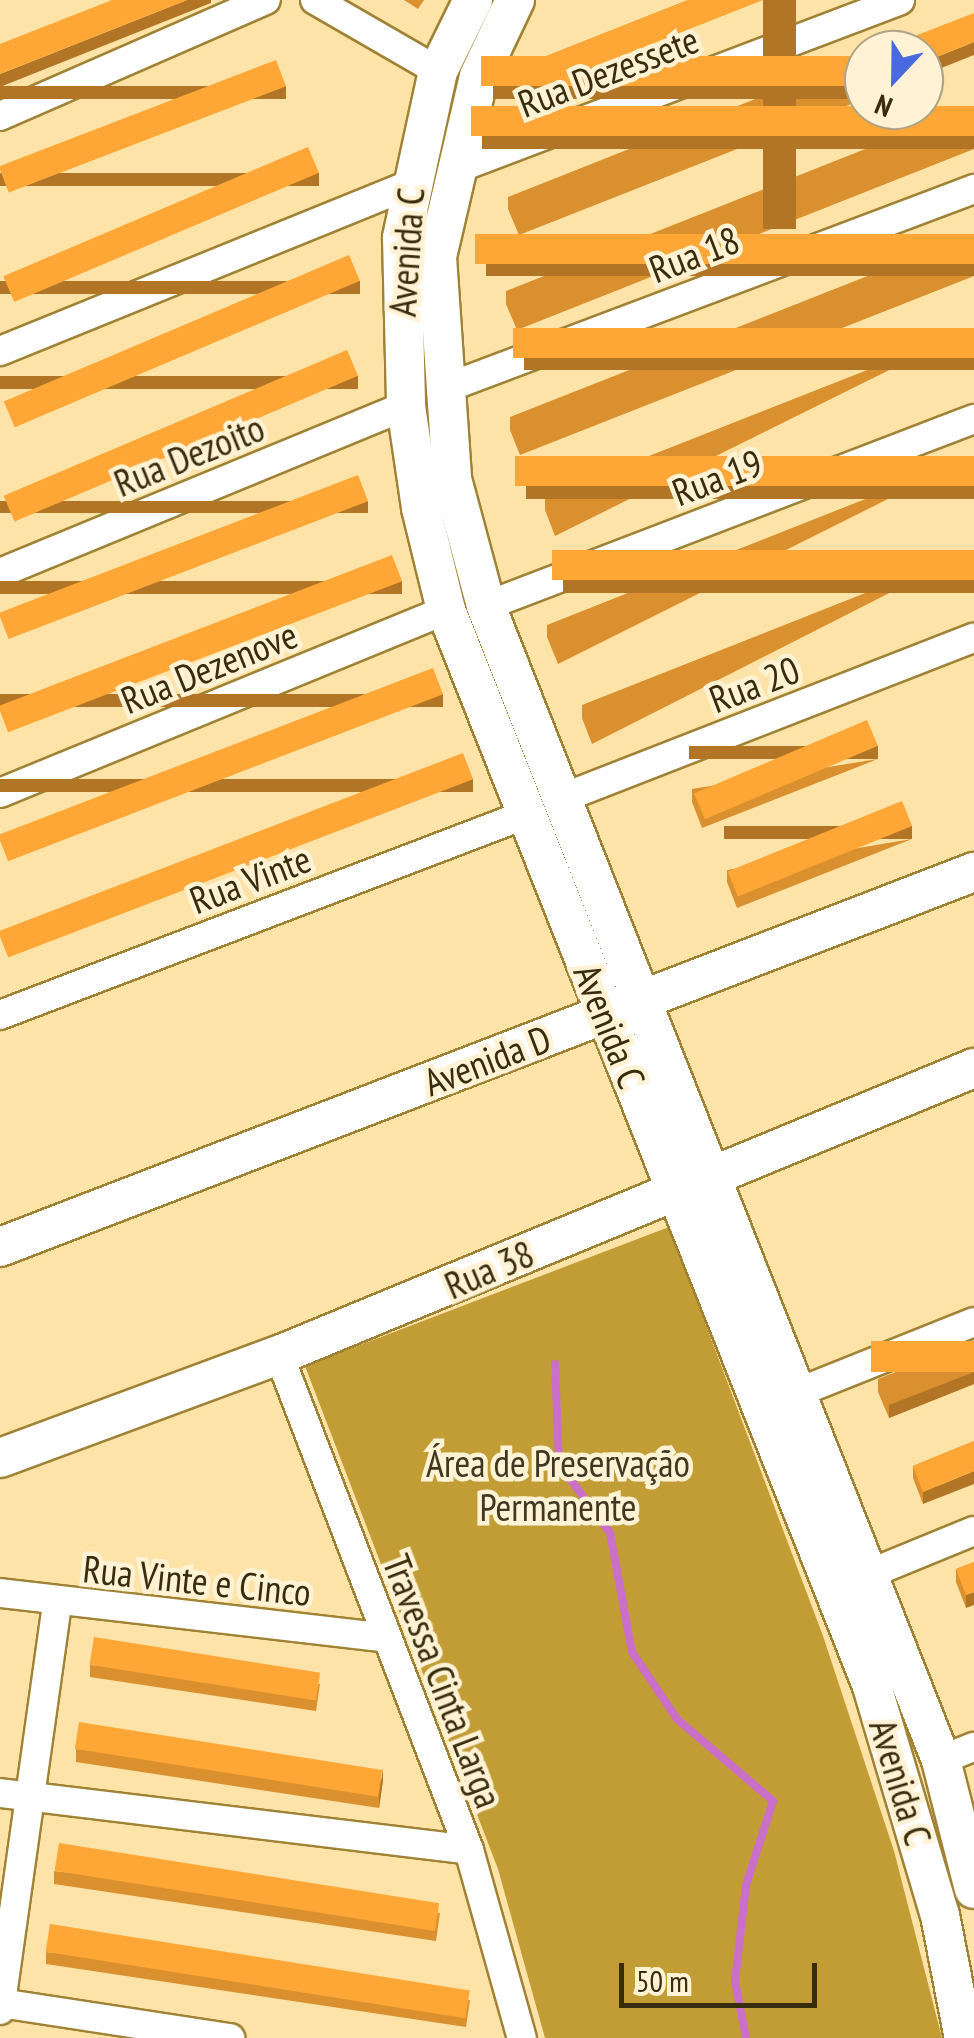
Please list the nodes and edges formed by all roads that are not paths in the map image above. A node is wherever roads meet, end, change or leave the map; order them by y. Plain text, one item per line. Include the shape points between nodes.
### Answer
1 (266, 0) edge
2 (315, 0) edge
3 (473, 0) edge
4 (514, 0) edge
5 (900, 0) edge
6 (438, 71) junction
7 (0, 116) edge
8 (456, 169) junction
9 (408, 184) junction
10 (974, 189) edge
11 (0, 351) edge
12 (441, 390) junction
13 (406, 406) junction
14 (974, 419) edge
15 (0, 573) edge
16 (486, 606) junction
17 (446, 610) junction
18 (974, 638) edge
19 (0, 793) edge
20 (544, 806) junction
21 (974, 872) edge
22 (642, 1003) junction
23 (0, 1015) edge
24 (606, 1016) junction
25 (974, 1068) edge
26 (714, 1175) junction
27 (676, 1190) junction
28 (0, 1247) edge
29 (974, 1322) edge
30 (279, 1355) junction
31 (799, 1392) junction
32 (0, 1458) edge
33 (974, 1531) edge
34 (869, 1574) junction
35 (0, 1593) edge
36 (57, 1602) junction
37 (386, 1638) junction
38 (957, 1754) edge
39 (0, 1793) edge
40 (34, 1798) junction
41 (468, 1850) junction
42 (974, 1889) edge
43 (0, 2005) edge
44 (230, 2038) edge
45 (522, 2038) edge
46 (964, 2038) edge

1 - 7 street
2 - 6 street
3 - 6 street, Avenida C
4 - 8 street, Avenida C via 479,76
5 - 8 street, Rua Dezessete
6 - 9 street, Avenida C
8 - 12 street, Avenida C via 437,257
9 - 11 street
9 - 13 street, Avenida C via 399,315
10 - 12 street, Rua 18
12 - 16 street, Avenida C via 452,479
13 - 15 street, Rua Dezoito
13 - 17 street, Avenida C
14 - 16 street, Rua 19
16 - 20 street, Avenida C
17 - 19 street, Rua Dezenove
17 - 20 street, Avenida C
18 - 20 street, Rua 20
20 - 22 street, Avenida C
20 - 23 street, Rua Vinte
20 - 24 street, Avenida C
21 - 22 street, Avenida D
22 - 24 street, Avenida D
22 - 26 street, Avenida C
24 - 27 street, Avenida C
24 - 28 street, Avenida D
25 - 26 street, Rua 38
26 - 27 street, Rua 38
26 - 31 street, Avenida C
27 - 30 street, Rua 38
27 - 46 street, Avenida C via 872,1686 940,1915
29 - 31 street
30 - 32 street, Rua 38
30 - 37 street, Travessa Cinta Larga
31 - 34 street, Avenida C
33 - 34 street
34 - 38 street, Avenida C
35 - 36 street, Rua Vinte e Cinco
36 - 37 street, Rua Vinte e Cinco
36 - 40 street
37 - 41 street, Travessa Cinta Larga
38 - 42 street, Avenida C
39 - 40 street
40 - 41 street
40 - 43 street
41 - 45 street, Travessa Cinta Larga
43 - 44 street

